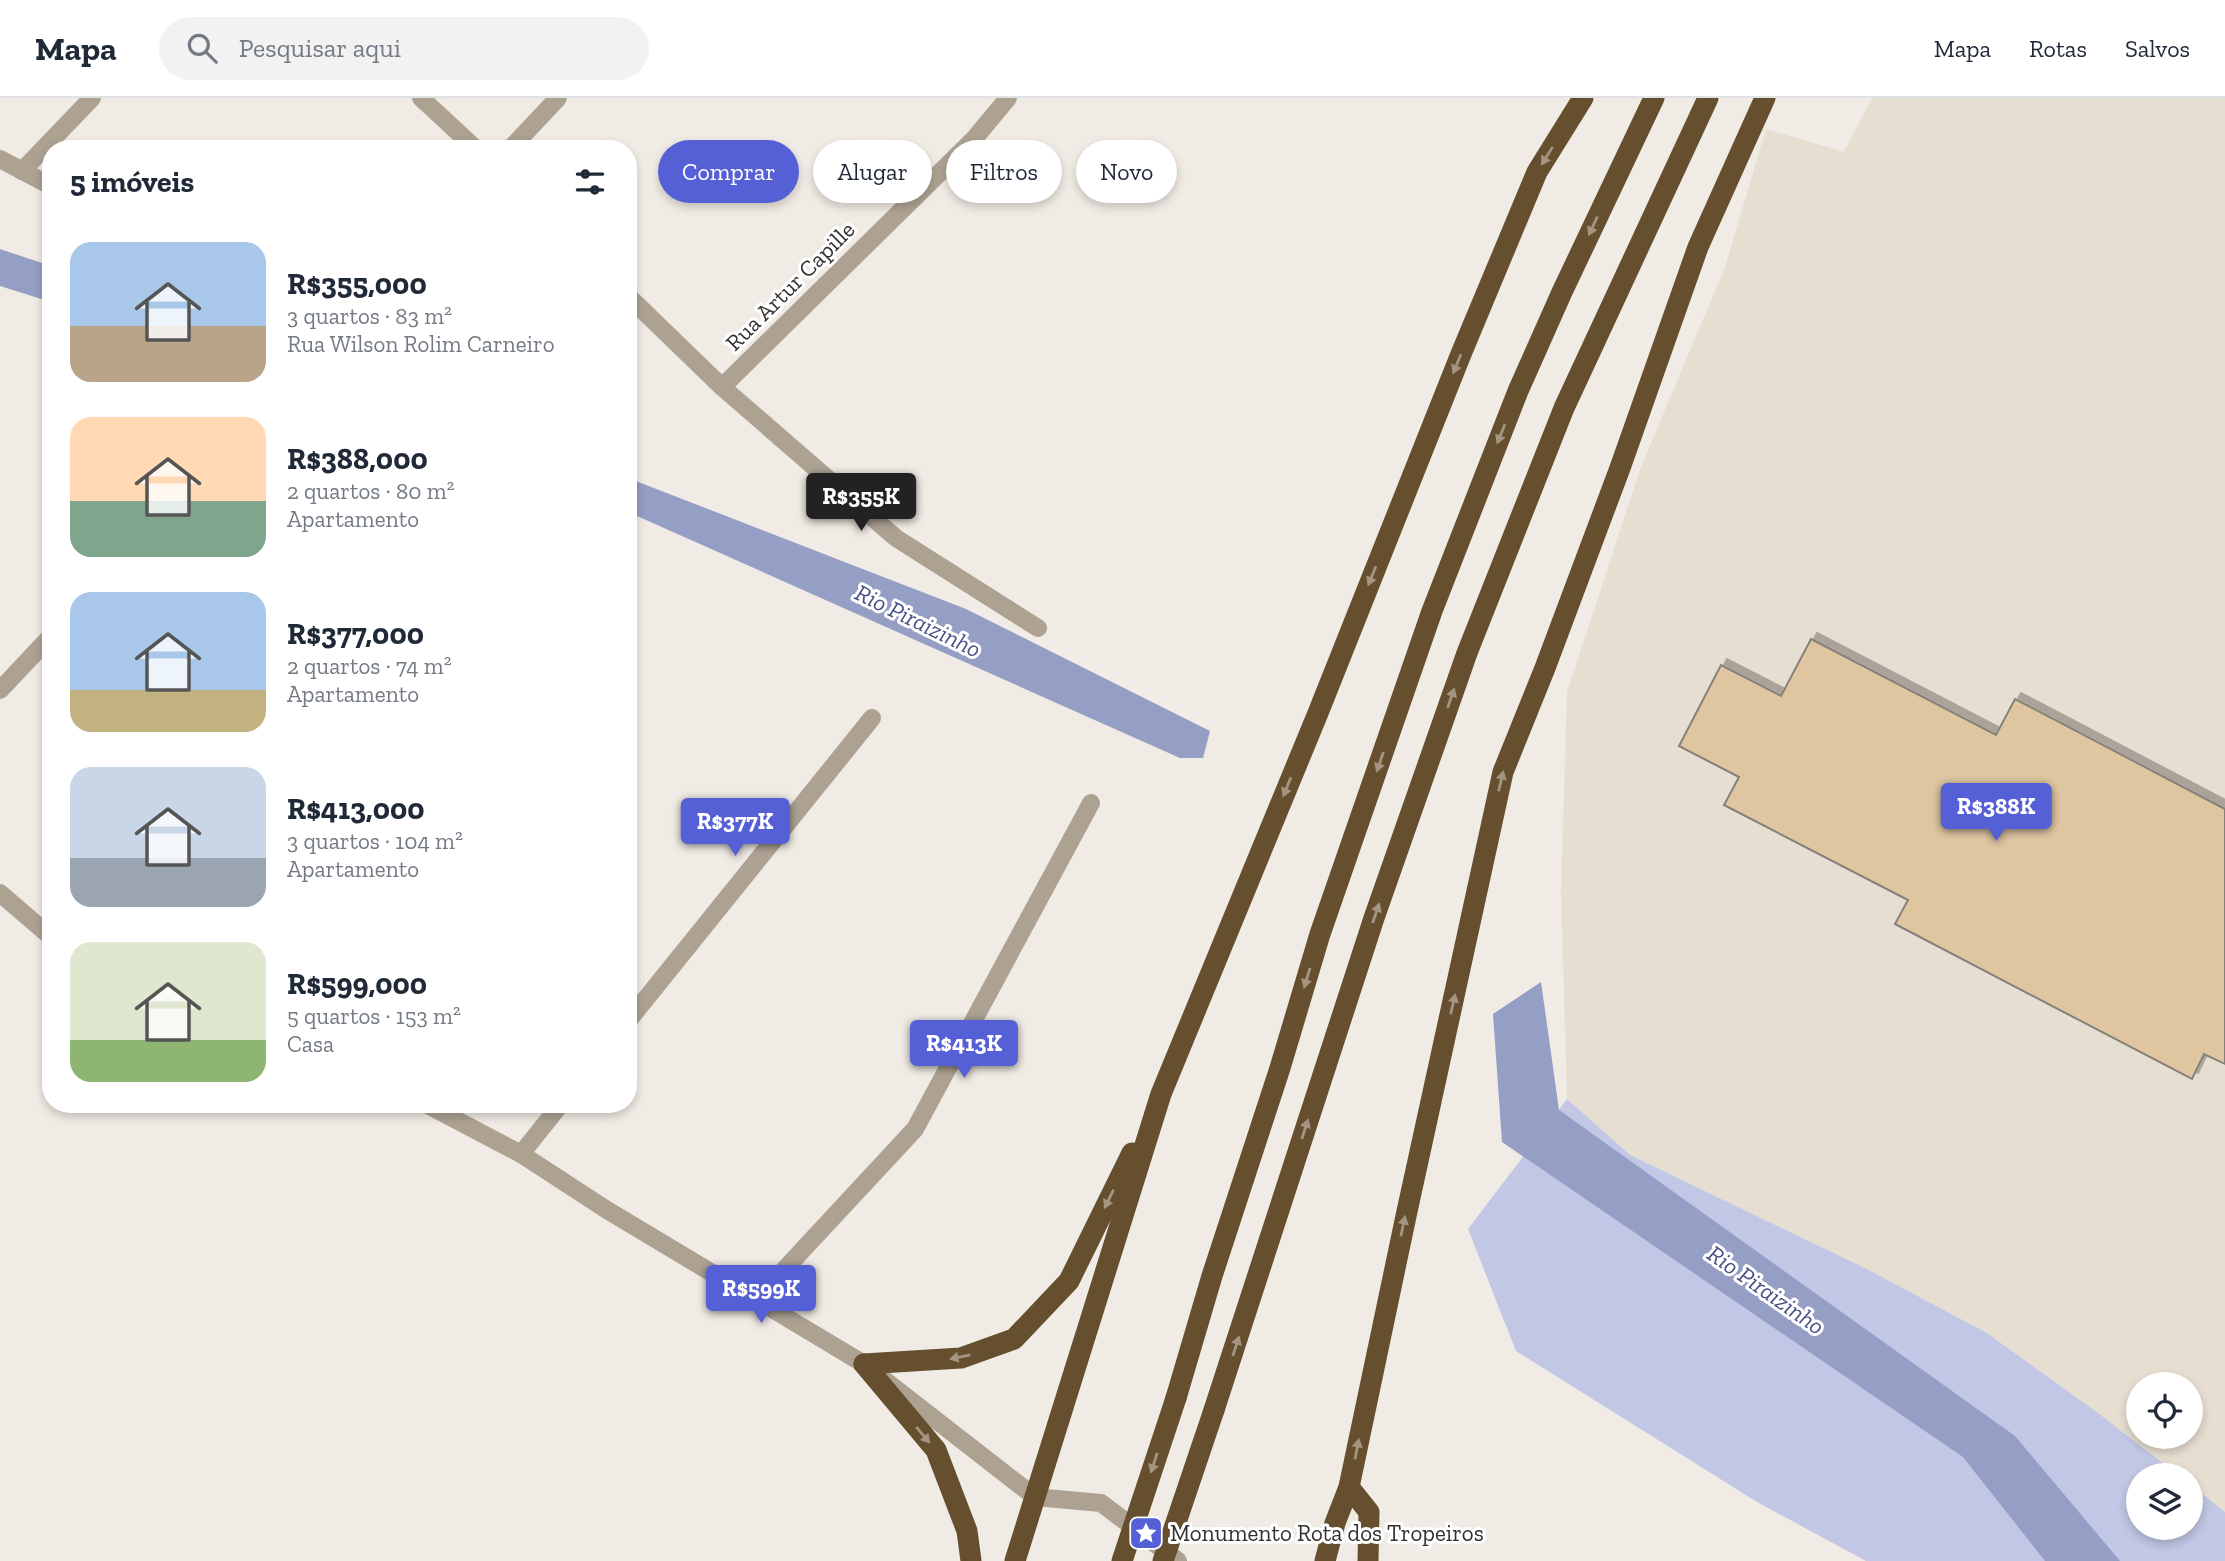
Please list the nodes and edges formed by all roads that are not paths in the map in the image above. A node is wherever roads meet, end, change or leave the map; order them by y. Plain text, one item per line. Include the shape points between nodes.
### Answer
1 (92, 98) edge
2 (421, 98) edge
3 (558, 98) edge
4 (1008, 98) edge
5 (1583, 98) edge
6 (1654, 98) edge
7 (1708, 98) edge
8 (1765, 98) edge
9 (52, 140) edge
10 (466, 140) edge
11 (518, 140) edge
12 (42, 150) edge
13 (0, 159) edge
14 (22, 171) junction
15 (42, 181) edge
16 (637, 305) edge
17 (722, 387) junction
18 (1038, 628) dead end
19 (42, 646) edge
20 (0, 690) edge
21 (872, 718) dead end
22 (1091, 803) dead end
23 (0, 892) edge
24 (42, 929) edge
25 (637, 1010) edge
26 (1161, 1094) junction
27 (443, 1113) edge
28 (554, 1113) edge
29 (521, 1154) junction
30 (757, 1299) junction
31 (863, 1364) junction
32 (1349, 1487) junction
33 (1035, 1497) junction
34 (971, 1561) edge
35 (1015, 1561) edge
36 (1122, 1561) edge
37 (1163, 1561) edge
38 (1178, 1561) edge
39 (1325, 1561) edge
40 (1368, 1561) edge

1 - 9 street
2 - 10 street
3 - 11 street
4 - 17 street, Rua Artur Capille via 974,138
5 -> 26 highway via 1537,172
6 -> 36 highway, bridge via 1518,391 1432,611 1321,934
37 -> 7 highway, bridge via 1374,918 1467,653 1564,408
32 -> 8 highway via 1503,772 1699,247
12 - 14 street
13 - 14 street
14 - 15 street
16 - 17 street
17 - 18 street via 896,538
19 - 20 street
21 - 25 street
22 - 30 street via 915,1129
23 - 24 street
26 -> 31 highway via 1069,1281 1014,1339 961,1358
26 - 33 highway
27 - 29 street
28 - 29 street
29 - 30 street
30 - 31 street
31 - 33 street
31 -> 34 highway via 936,1450 967,1531
32 - 39 highway
32 - 40 highway via 1369,1512
33 - 35 highway
33 - 38 street via 1101,1503

